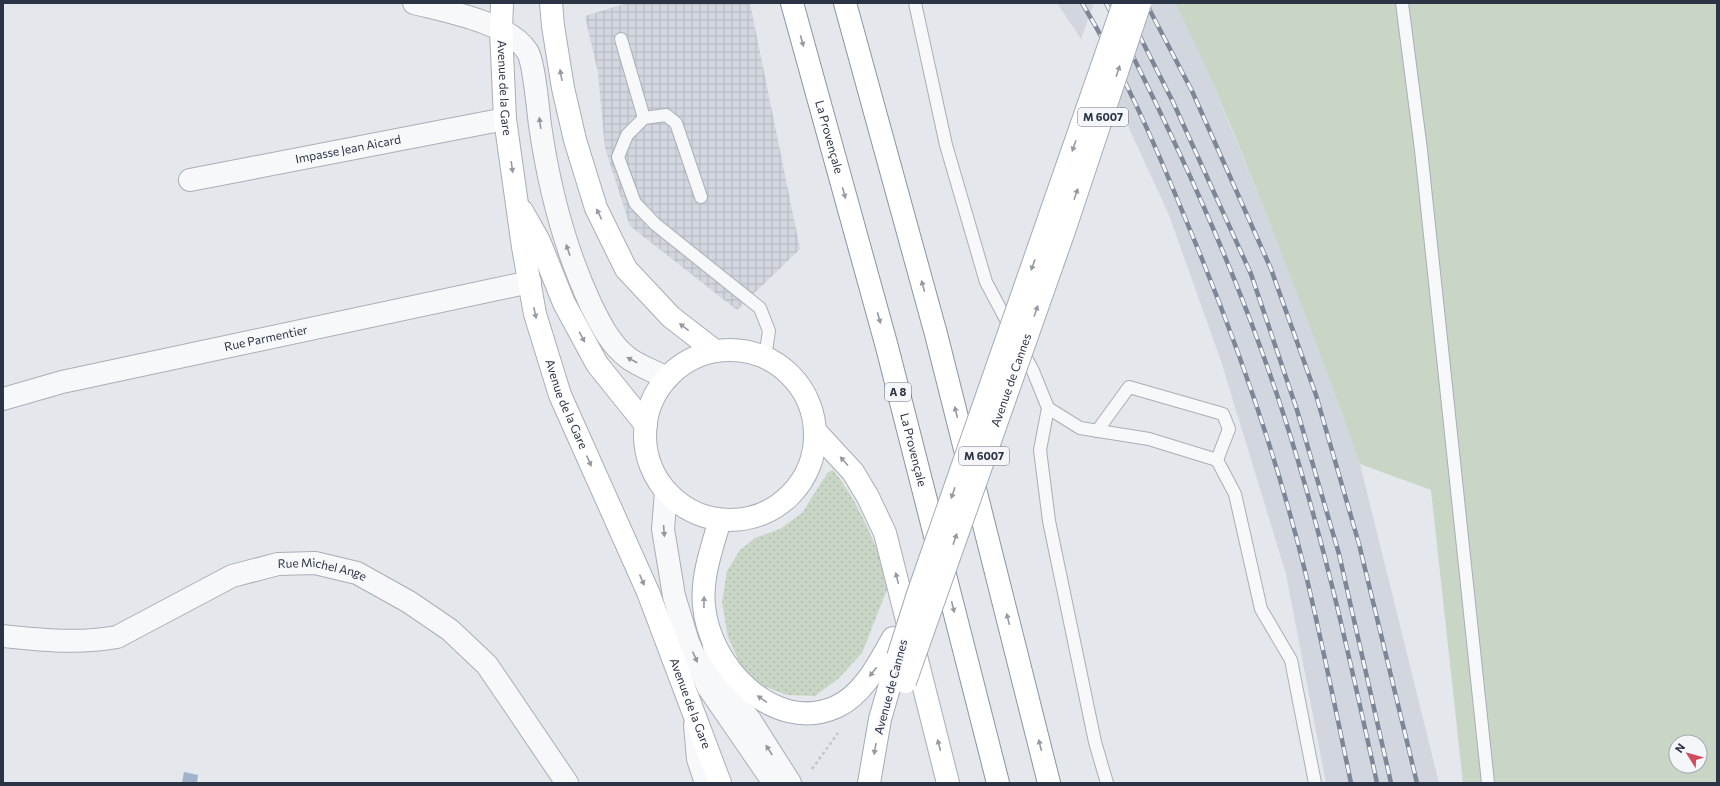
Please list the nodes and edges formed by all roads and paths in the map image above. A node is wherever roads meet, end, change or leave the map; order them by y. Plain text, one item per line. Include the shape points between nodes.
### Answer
1 (414, 3) edge
2 (502, 3) edge
3 (551, 3) edge
4 (792, 3) edge
5 (845, 3) edge
6 (915, 3) edge
7 (1124, 3) edge
8 (1140, 3) edge
9 (1402, 3) edge
10 (501, 30) junction
11 (621, 39) dead end
12 (644, 118) junction
13 (505, 119) junction
14 (190, 180) dead end
15 (701, 197) dead end
16 (516, 201) junction
17 (530, 282) junction
18 (715, 351) junction
19 (765, 357) junction
20 (667, 378) junction
21 (3, 399) edge
22 (1048, 408) junction
23 (646, 425) junction
24 (1096, 431) junction
25 (816, 432) junction
26 (1217, 460) junction
27 (666, 492) junction
28 (720, 520) junction
29 (3, 636) edge
30 (713, 640) junction
31 (896, 648) junction
32 (695, 720) junction
33 (840, 730) dead end
34 (799, 779) edge
35 (567, 783) edge
36 (706, 783) edge
37 (720, 783) edge
38 (774, 783) edge
39 (869, 783) edge
40 (884, 783) edge
41 (948, 783) edge
42 (998, 783) edge
43 (1049, 783) edge
44 (1107, 783) edge
45 (1315, 783) edge
46 (1488, 783) edge

1 - 10 street via 478,20
2 - 10 main road, Avenue de la Gare
18 -> 3 main road via 671,317 626,269 596,208 575,140 563,88
4 -> 42 main road, La Provençale / A 8 via 887,347
43 -> 5 main road via 936,334
6 - 22 lane via 946,145 986,282 1033,371
7 -> 31 main road, Avenue de Cannes / M 6007, bridge via 918,594
40 -> 8 main road, Avenue de Cannes / M 6007, bridge via 894,725 905,682 1064,231
9 - 46 lane via 1422,150
10 - 13 main road, Avenue de la Gare
20 -> 10 street via 627,357 613,343 597,318 557,216 527,51
11 - 12 lane
12 - 15 lane via 666,115 676,124
12 - 19 lane via 627,135 618,157 635,203 655,224 760,308 769,331
13 - 14 street, Impasse Jean Aicard
13 -> 16 main road, Avenue de la Gare
16 - 17 main road, Avenue de la Gare
16 -> 23 main road via 540,241 564,303 597,364
17 - 21 street, Rue Parmentier via 62,382
17 -> 32 main road, Avenue de la Gare via 535,314 560,395 648,592
18 - 19 main road via 740,350
18 - 20 main road via 692,359
19 - 25 main road via 781,366 799,384 811,407
20 - 23 main road via 651,405
22 - 24 lane via 1080,428
22 - 44 lane via 1040,450 1049,521 1095,742
23 - 27 main road via 646,449 650,465
24 - 26 lane via 1149,439
24 - 26 lane via 1129,387 1224,414 1229,429
25 - 28 main road via 812,460 804,479 791,496 762,515 734,521
41 -> 25 main road via 885,533 853,472
26 - 45 lane via 1235,494 1261,609 1291,660
27 - 28 main road via 693,513
27 -> 38 street via 663,529 674,596 688,642 708,687
30 -> 28 main road via 704,605 706,578
29 - 35 street, Rue Michel Ange via 63,641 117,637 232,576 278,564 315,563 357,573 409,602 450,630 487,665
31 -> 30 main road via 852,696 836,707 819,713 798,713 779,709 748,689 728,665
34 -> 30 street via 732,698 721,676
31 -> 39 main road, Avenue de Cannes / M 6007
32 - 36 street via 698,759
32 - 37 main road, Avenue de la Gare
33 - 34 path

